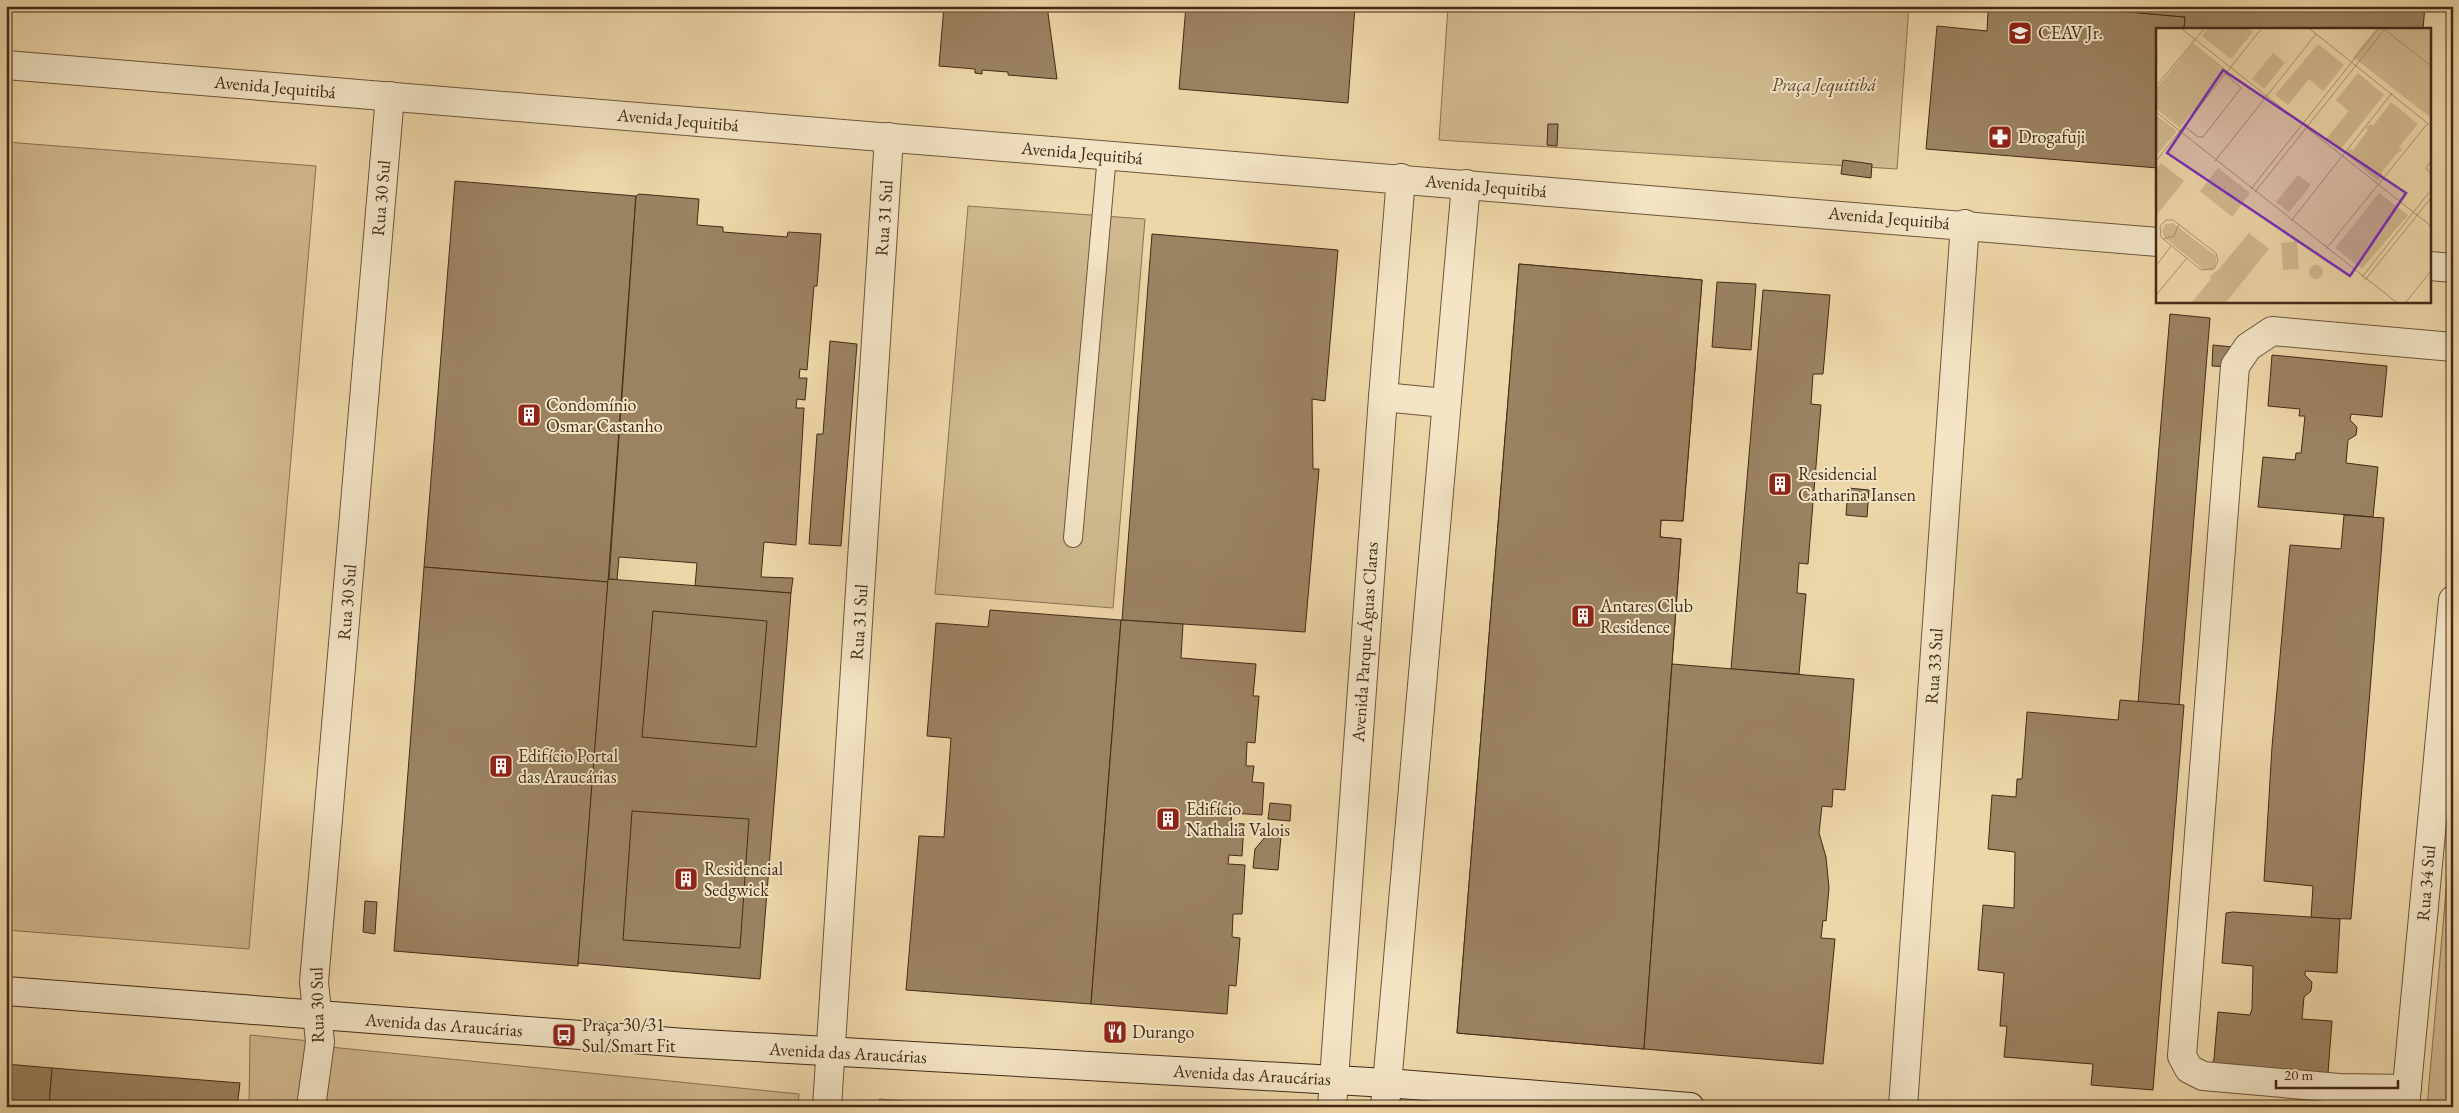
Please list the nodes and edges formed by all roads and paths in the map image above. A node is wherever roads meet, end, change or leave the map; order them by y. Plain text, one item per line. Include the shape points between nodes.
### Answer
1 (6, 65) edge
2 (390, 96) junction
3 (889, 137) junction
4 (1107, 155) junction
5 (1401, 178) junction
6 (1466, 184) junction
7 (1965, 224) junction
8 (2156, 242) edge
9 (2432, 266) edge
10 (2453, 268) edge
11 (2453, 347) edge
12 (1383, 397) junction
13 (1445, 403) junction
14 (1073, 538) dead end
15 (2453, 600) edge
16 (6, 991) edge
17 (318, 1016) junction
18 (832, 1052) junction
19 (1334, 1080) junction
20 (1386, 1095) edge
21 (2406, 1098) edge
22 (311, 1107) edge
23 (827, 1107) edge
24 (1332, 1107) edge
25 (1690, 1107) edge
26 (1903, 1107) edge

1 - 2 street, Avenida Jequitibá
2 - 3 street, Avenida Jequitibá
2 - 17 street, Rua 30 Sul via 314,982
3 - 4 street, Avenida Jequitibá
3 - 18 street, Rua 31 Sul
4 - 5 street, Avenida Jequitibá
4 - 14 lane
5 - 6 street, Avenida Jequitibá
5 - 12 street, Avenida Parque Águas Claras
6 - 7 street, Avenida Jequitibá
6 - 13 street
7 - 8 street, Avenida Jequitibá
7 - 26 street, Rua 33 Sul
9 - 10 street
11 - 21 street via 2272,331 2248,347 2235,366 2182,1056 2189,1069 2203,1076 2339,1088
12 - 13 street
12 - 19 street, Avenida Parque Águas Claras
13 - 20 street
15 - 21 street, Rua 34 Sul
16 - 17 street, Avenida das Araucárias
17 - 18 street, Avenida das Araucárias
17 - 22 street, Rua 30 Sul via 320,1042
18 - 19 street, Avenida das Araucárias
18 - 23 street, Rua 31 Sul
19 - 20 street, Avenida das Araucárias
19 - 24 street, Avenida Parque Águas Claras
20 - 25 street, Avenida das Araucárias

